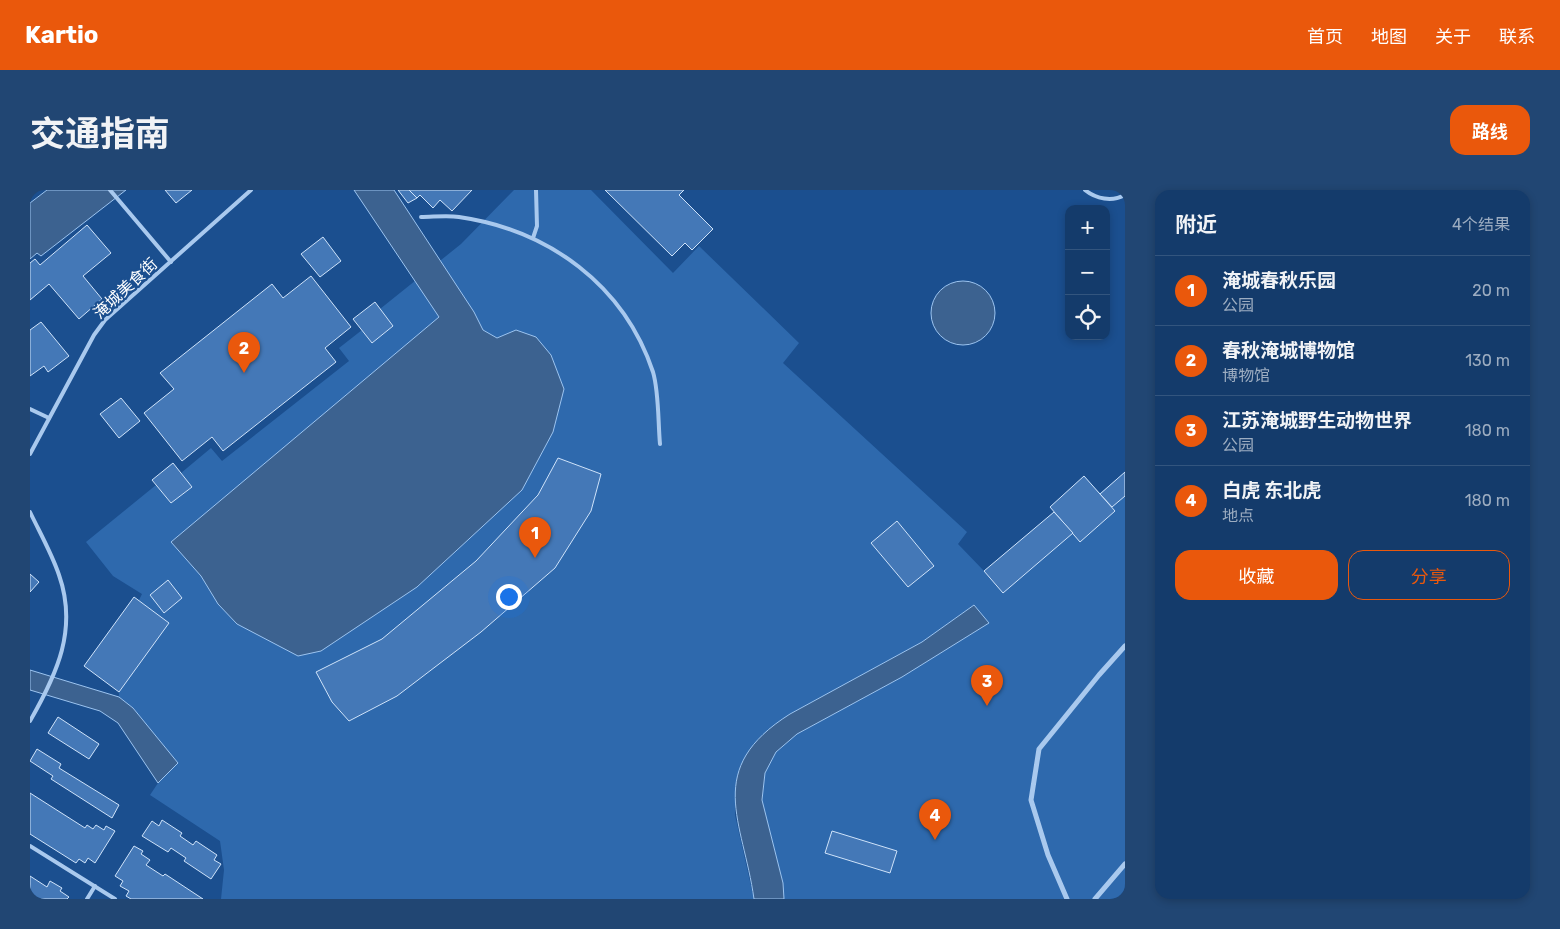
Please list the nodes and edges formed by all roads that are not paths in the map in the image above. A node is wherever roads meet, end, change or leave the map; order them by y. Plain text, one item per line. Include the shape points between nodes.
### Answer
1 (110, 190) edge
2 (251, 190) edge
3 (536, 190) edge
4 (1085, 190) edge
5 (1125, 195) edge
6 (421, 218) dead end
7 (533, 238) junction
8 (171, 262) junction
9 (30, 409) edge
10 (49, 418) junction
11 (660, 444) dead end
12 (30, 454) edge
13 (30, 512) edge
14 (1125, 646) edge
15 (30, 721) edge
16 (30, 846) edge
17 (1125, 864) edge
18 (95, 886) junction
19 (87, 899) edge
20 (115, 899) edge
21 (1067, 899) edge
22 (1095, 899) edge

1 - 8 lane
2 - 8 lane, 淹城美食街
3 - 7 lane via 537,226
4 - 5 lane via 1109,200
6 - 7 lane via 458,217
7 - 11 lane via 594,277 628,318 653,373
8 - 10 lane, 淹城美食街 via 105,320
9 - 10 lane
10 - 12 lane, 淹城美食街
13 - 15 lane via 59,576 68,619 61,660
14 - 21 street via 1039,749 1031,800 1048,855
16 - 18 lane
17 - 22 street
18 - 19 lane
18 - 20 lane

